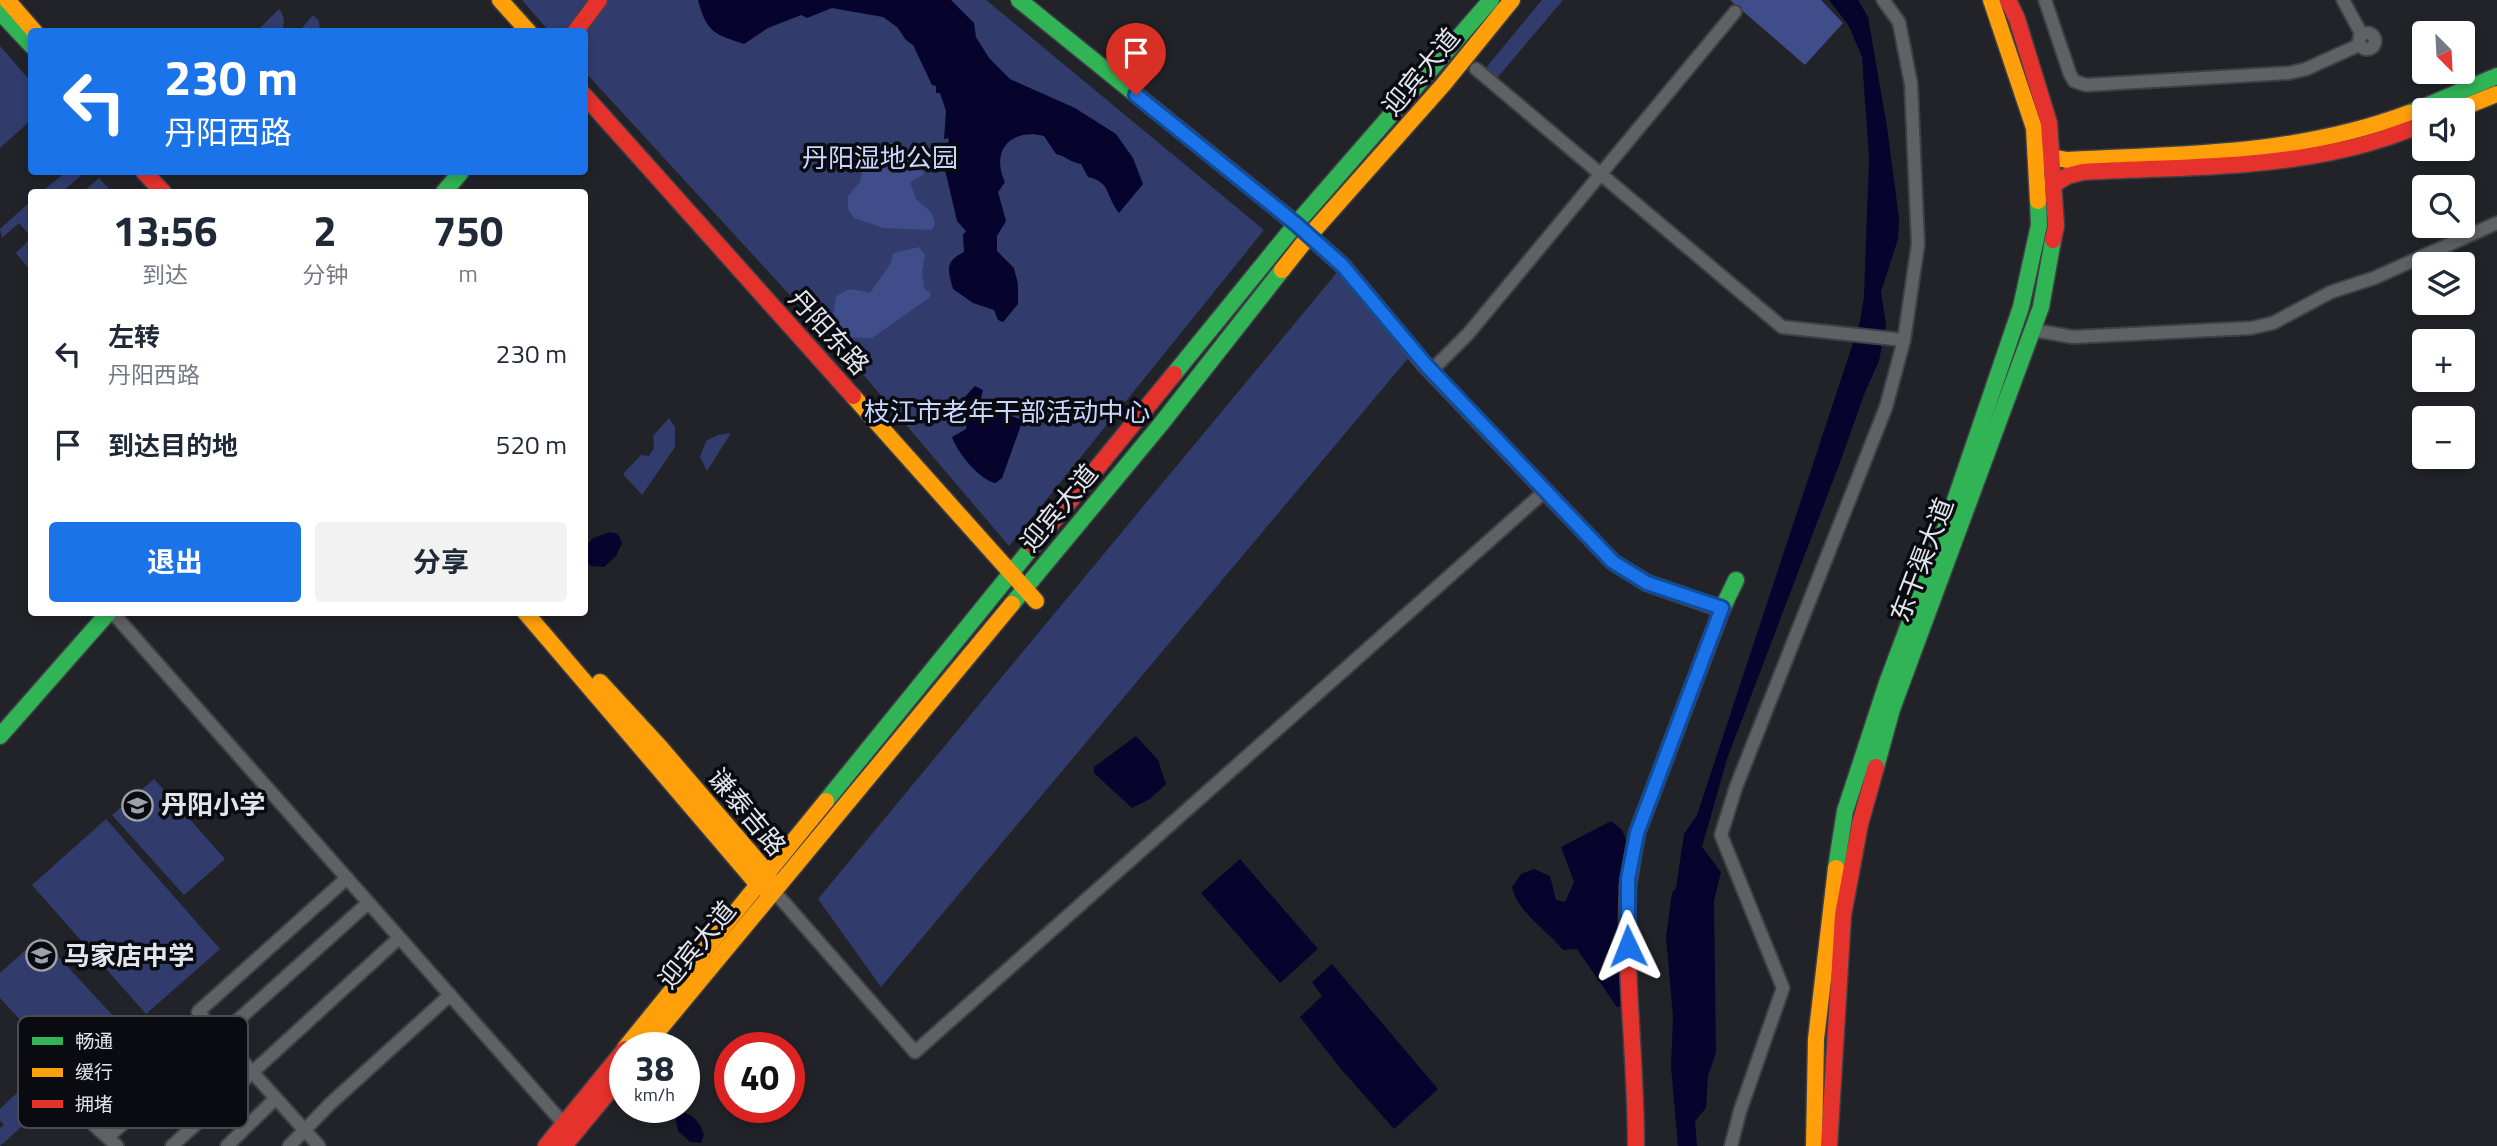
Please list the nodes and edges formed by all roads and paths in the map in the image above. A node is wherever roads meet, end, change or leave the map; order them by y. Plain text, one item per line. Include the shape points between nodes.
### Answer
1 (7, 0) edge
2 (500, 0) edge
3 (599, 0) edge
4 (1019, 0) edge
5 (1491, 0) edge
6 (1512, 0) edge
7 (1883, 0) edge
8 (1991, 0) edge
9 (2008, 0) edge
10 (2045, 0) edge
11 (2343, 0) edge
12 (0, 12) edge
13 (1735, 12) dead end
14 (32, 28) edge
15 (524, 28) edge
16 (578, 28) edge
17 (28, 42) edge
18 (1475, 69) dead end
19 (2497, 76) edge
20 (2497, 94) edge
21 (588, 99) edge
22 (2475, 103) edge
23 (2412, 128) edge
24 (2035, 142) junction
25 (2051, 157) junction
26 (1600, 174) junction
27 (147, 175) edge
28 (161, 175) edge
29 (458, 175) edge
30 (472, 175) edge
31 (2053, 185) junction
32 (160, 189) edge
33 (173, 189) edge
34 (447, 189) edge
35 (461, 189) edge
36 (2497, 223) edge
37 (1296, 224) junction
38 (1310, 236) junction
39 (2032, 330) junction
40 (1903, 340) junction
41 (1431, 371) junction
42 (1545, 491) junction
43 (1013, 575) junction
44 (1736, 580) dead end
45 (1025, 587) junction
46 (1036, 601) dead end
47 (1722, 608) junction
48 (95, 616) edge
49 (106, 616) edge
50 (114, 616) edge
51 (529, 616) edge
52 (543, 616) edge
53 (0, 722) edge
54 (0, 736) edge
55 (347, 878) junction
56 (767, 884) junction
57 (368, 903) junction
58 (399, 938) junction
59 (450, 995) junction
60 (202, 1016) edge
61 (243, 1016) edge
62 (640, 1032) edge
63 (656, 1032) edge
64 (248, 1068) edge
65 (609, 1068) edge
66 (252, 1072) junction
67 (248, 1076) edge
68 (609, 1091) edge
69 (275, 1099) junction
70 (564, 1123) junction
71 (248, 1125) edge
72 (97, 1128) edge
73 (126, 1128) edge
74 (191, 1128) edge
75 (245, 1128) edge
76 (304, 1130) junction
77 (112, 1142) edge
78 (172, 1146) edge
79 (227, 1146) edge
80 (289, 1146) edge
81 (319, 1146) edge
82 (546, 1146) edge
83 (564, 1146) edge
84 (1636, 1146) edge
85 (1731, 1146) edge
86 (1814, 1146) edge
87 (1829, 1146) edge

1 - 14 main road
2 - 15 main road
3 - 16 main road
4 - 37 main road
5 - 37 main road, 迎宾大道
6 - 38 main road, 迎宾大道
7 - 40 street via 1899,22 1911,84 1918,244
8 - 24 main road, 东干渠大道
9 - 25 main road, 东干渠大道 via 2049,123
10 - 11 street via 2070,74 2074,81 2086,85 2306,69 2361,40
12 - 17 main road
13 - 26 street
18 - 26 street
19 - 25 main road via 2397,118 2307,142 2241,150 2067,160
20 - 22 main road
21 - 43 main road, 丹阳东路
23 - 31 main road via 2333,152 2283,160 2083,172
24 - 25 main road
24 - 86 main road, 东干渠大道 via 2039,225 2021,307 1845,811 1816,1039
25 - 31 main road, 东干渠大道
26 - 40 street via 1783,327
26 - 41 street via 1468,334
27 - 32 main road
28 - 33 main road
29 - 34 main road
30 - 35 main road
31 - 39 main road, 东干渠大道 via 2056,226 2041,307
36 - 39 street via 2374,278 2331,292 2273,323 2073,337
37 - 38 main road
37 - 43 main road, 迎宾大道
38 - 41 main road via 1342,265
38 - 45 main road, 迎宾大道
39 - 87 main road, 东干渠大道 via 1892,709 1860,824 1843,915
40 - 85 street via 1886,407 1721,835 1783,988
41 - 42 main road
42 - 47 main road via 1613,562 1647,583
42 - 56 street via 915,1052
43 - 45 main road, 丹阳东路
43 - 56 main road, 迎宾大道
44 - 47 main road
45 - 46 main road, 丹阳东路
45 - 56 main road, 迎宾大道
47 - 84 main road via 1637,833 1628,879
48 - 53 main road
49 - 54 main road
50 - 55 street
51 - 56 main road, 谦泰吉路
52 - 56 main road, 谦泰吉路 via 660,747
55 - 57 street
55 - 60 street via 198,1012
56 - 62 main road, 迎宾大道
56 - 63 main road, 迎宾大道
57 - 58 street
57 - 61 street
58 - 59 street
58 - 66 street
59 - 70 street
59 - 76 street
64 - 66 street
65 - 70 main road, 迎宾大道
66 - 67 street
66 - 69 street
68 - 83 main road
69 - 71 street
69 - 76 street
70 - 82 main road, 迎宾大道
72 - 77 street
73 - 77 street
74 - 78 street
75 - 79 street
76 - 80 street
76 - 81 street

